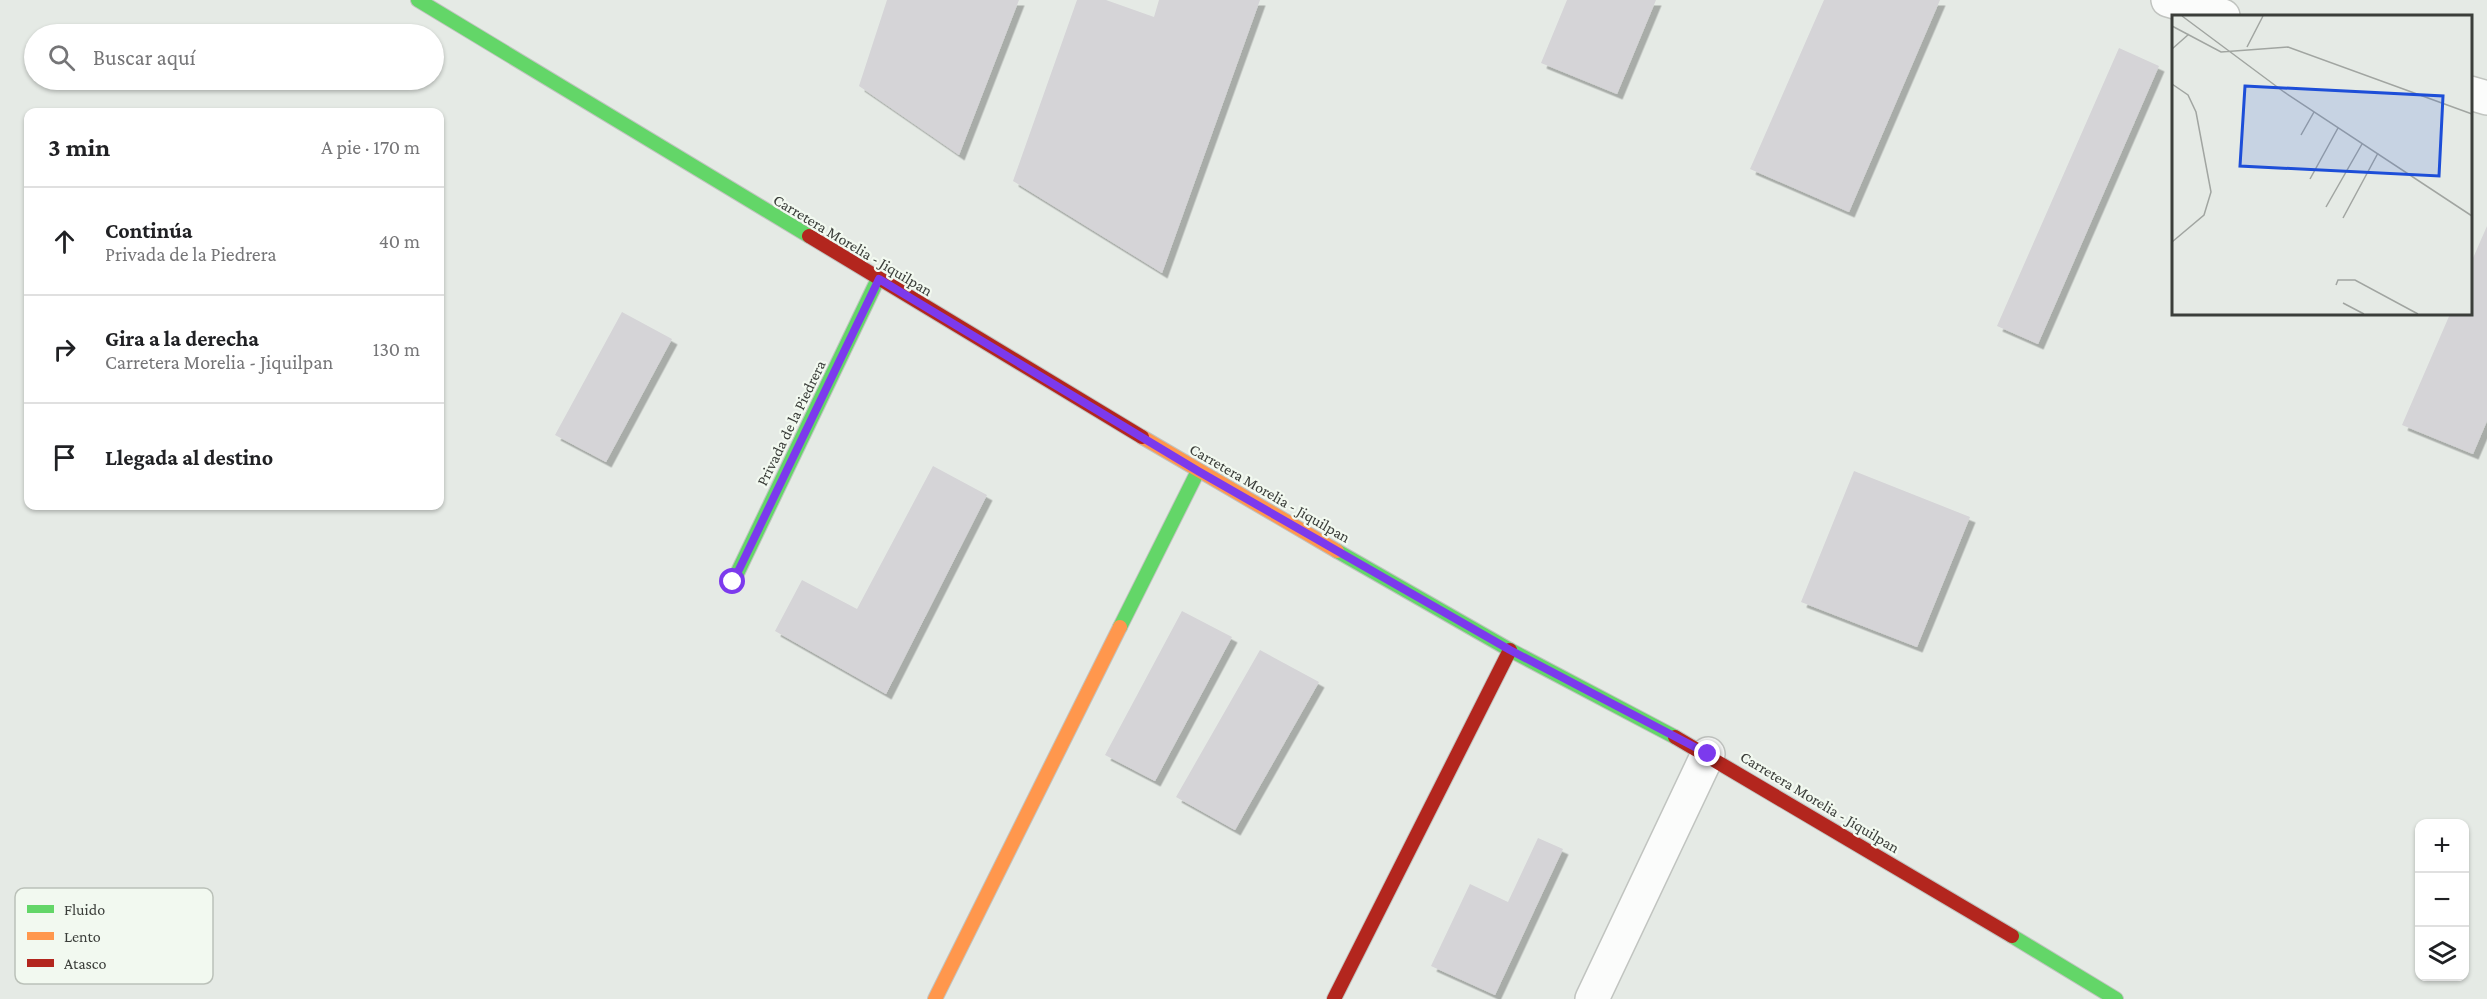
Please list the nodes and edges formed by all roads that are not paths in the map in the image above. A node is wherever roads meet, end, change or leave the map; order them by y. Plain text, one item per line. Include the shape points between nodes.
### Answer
1 (418, 0) edge
2 (2168, 0) edge
3 (2220, 15) edge
4 (2472, 94) edge
5 (2487, 98) edge
6 (879, 279) junction
7 (1198, 471) junction
8 (733, 582) dead end
9 (1510, 650) junction
10 (1708, 754) junction
11 (935, 999) edge
12 (1334, 999) edge
13 (1592, 999) edge
14 (2116, 999) edge

1 - 6 main road, Carretera Morelia - Jiquilpan
2 - 3 street
4 - 5 street
6 - 7 main road, Carretera Morelia - Jiquilpan
6 - 8 main road, Privada de la Piedrera
7 - 9 main road, Carretera Morelia - Jiquilpan
7 - 11 main road
9 - 10 main road, Carretera Morelia - Jiquilpan
9 - 12 main road
10 - 13 street
10 - 14 main road, Carretera Morelia - Jiquilpan

